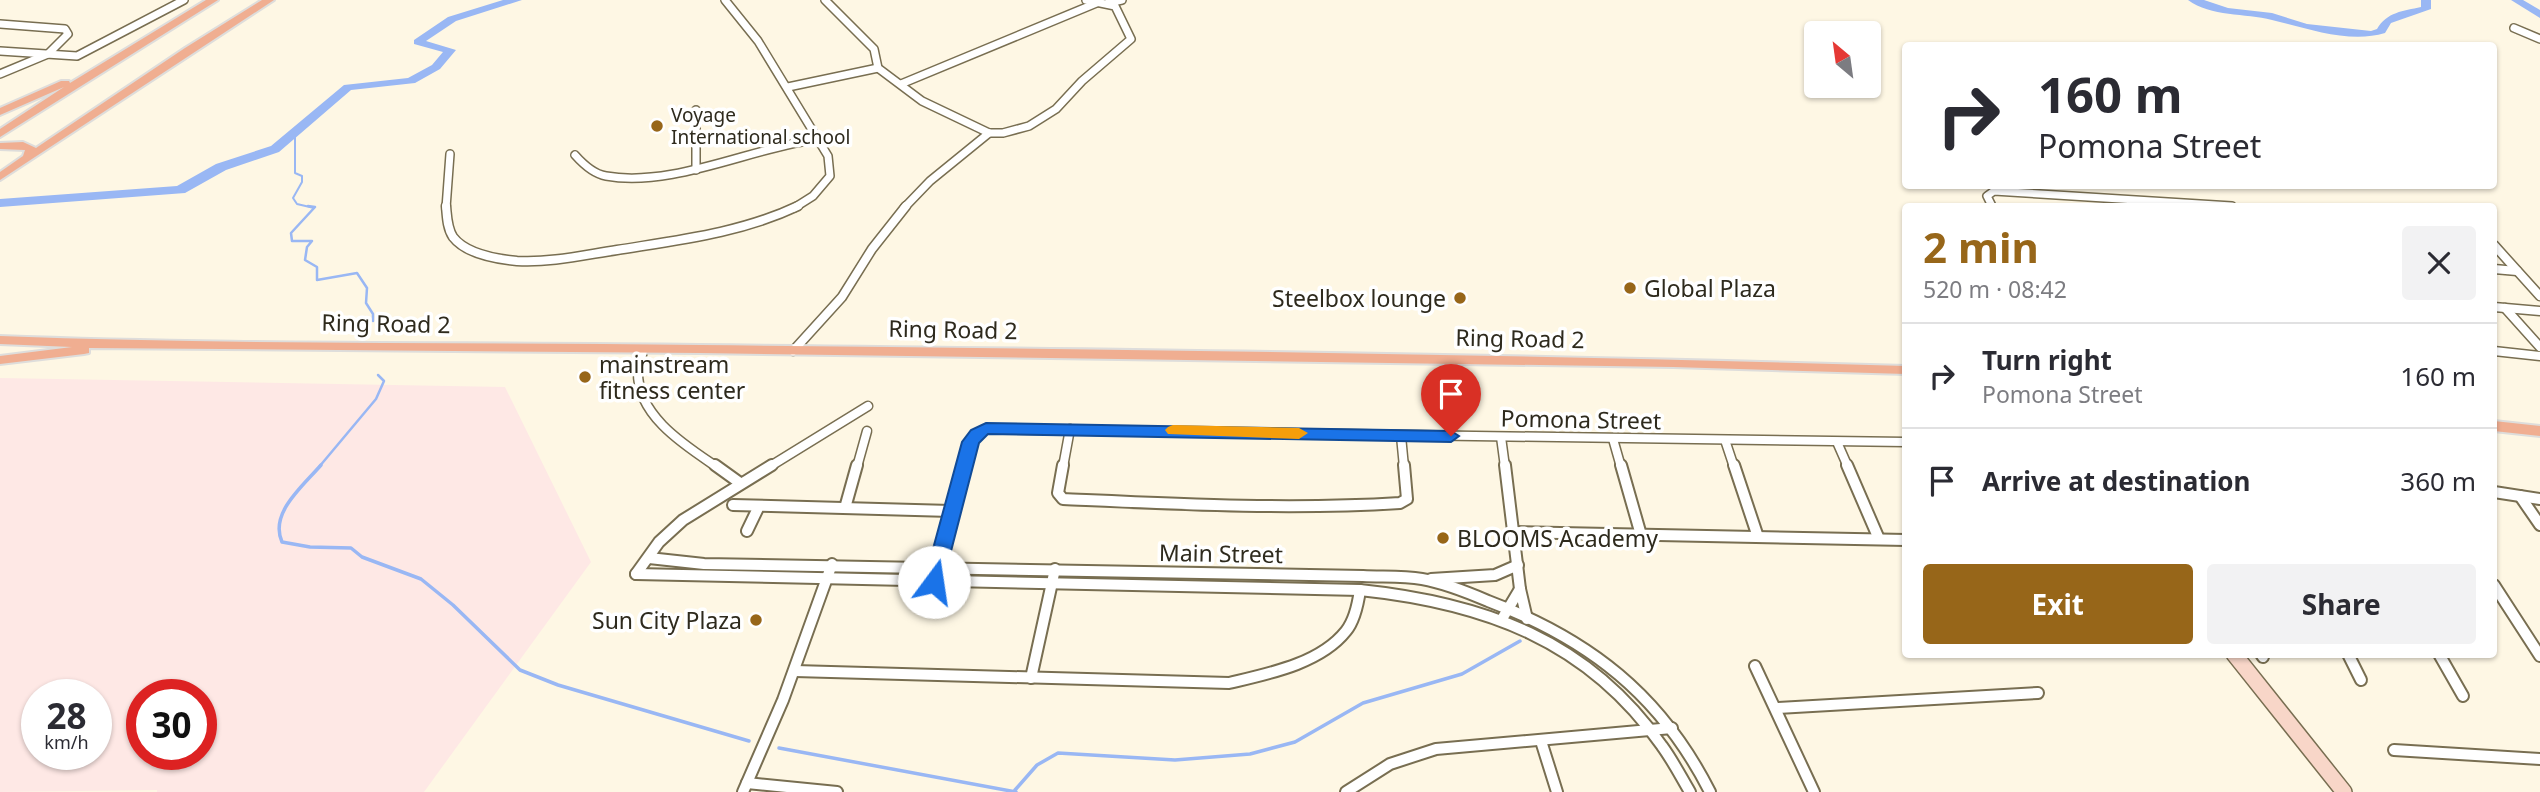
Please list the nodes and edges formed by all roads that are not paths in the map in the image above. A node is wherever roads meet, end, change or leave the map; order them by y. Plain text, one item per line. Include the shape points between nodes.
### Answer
1 (184, 0) edge
2 (213, 0) edge
3 (269, 0) edge
4 (725, 0) edge
5 (825, 0) edge
6 (1086, 0) edge
7 (1122, 0) edge
8 (1105, 2) edge
9 (0, 24) edge
10 (2514, 28) dead end
11 (2540, 39) edge
12 (0, 51) edge
13 (43, 55) junction
14 (108, 63) junction
15 (878, 68) junction
16 (0, 74) edge
17 (901, 84) junction
18 (788, 87) junction
19 (696, 110) dead end
20 (0, 111) edge
21 (0, 134) edge
22 (989, 134) junction
23 (819, 139) junction
24 (0, 146) edge
25 (450, 154) dead end
26 (575, 155) dead end
27 (28, 159) junction
28 (696, 170) junction
29 (0, 177) edge
30 (2068, 196) junction
31 (1990, 203) edge
32 (2072, 203) edge
33 (2129, 203) edge
34 (2497, 248) edge
35 (2497, 269) edge
36 (2517, 271) junction
37 (2540, 296) edge
38 (2497, 307) edge
39 (2505, 308) junction
40 (2540, 311) edge
41 (0, 340) edge
42 (16, 341) junction
43 (124, 345) junction
44 (2540, 346) edge
45 (643, 350) junction
46 (793, 351) junction
47 (2497, 351) edge
48 (0, 355) edge
49 (2540, 356) edge
50 (0, 360) edge
51 (1902, 370) edge
52 (868, 406) dead end
53 (2497, 426) edge
54 (1070, 429) junction
55 (867, 431) dead end
56 (2540, 432) edge
57 (1401, 436) junction
58 (1501, 437) junction
59 (1613, 439) junction
60 (1725, 440) junction
61 (1838, 442) junction
62 (1902, 442) edge
63 (740, 483) junction
64 (2497, 492) edge
65 (2520, 496) junction
66 (2540, 499) edge
67 (733, 505) dead end
68 (759, 506) junction
69 (845, 508) junction
70 (950, 511) junction
71 (2540, 525) edge
72 (747, 531) dead end
73 (1514, 532) junction
74 (1641, 535) junction
75 (1758, 537) junction
76 (1879, 539) junction
77 (1902, 540) edge
78 (649, 558) junction
79 (704, 564) junction
80 (777, 564) junction
81 (832, 564) junction
82 (1518, 565) junction
83 (938, 566) junction
84 (1055, 569) junction
85 (698, 575) junction
86 (772, 578) junction
87 (827, 579) junction
88 (1424, 579) junction
89 (934, 582) junction
90 (1052, 583) junction
91 (1520, 589) junction
92 (1360, 590) junction
93 (2497, 590) edge
94 (1507, 607) junction
95 (1528, 615) junction
96 (1502, 619) junction
97 (1524, 627) junction
98 (2540, 656) edge
99 (2237, 658) edge
100 (2350, 658) edge
101 (2441, 658) edge
102 (1755, 666) dead end
103 (795, 671) junction
104 (1031, 678) junction
105 (2361, 680) dead end
106 (2038, 693) dead end
107 (2463, 696) dead end
108 (1777, 709) junction
109 (1672, 728) junction
110 (1652, 731) junction
111 (1541, 741) junction
112 (2394, 750) dead end
113 (2540, 759) edge
114 (745, 788) edge
115 (837, 792) edge
116 (1346, 792) edge
117 (1557, 792) edge
118 (1690, 792) edge
119 (1710, 792) edge
120 (1814, 792) edge
121 (2344, 792) edge

1 - 13 street via 89,52
2 - 14 main road
3 - 27 main road
4 - 18 street
5 - 15 street via 872,45
6 - 8 street
7 - 8 street
8 - 17 street
8 - 22 street via 1117,9 1130,39 1048,114 1016,130
9 - 13 street via 65,29 66,39
10 - 11 street
12 - 13 street
13 - 16 street
14 - 20 main road
14 - 21 main road
15 - 17 street
15 - 18 street
17 - 22 street via 922,101
18 - 23 street
19 - 28 street
22 - 46 street via 930,181 902,211 842,298
23 - 25 street via 831,165 830,176 815,196 800,205 723,231 555,260 503,259 455,239 447,219
23 - 28 street
24 - 27 main road via 31,148
26 - 28 street via 596,173 610,178
27 - 29 main road
30 - 31 street via 1994,191 1987,197
30 - 32 street
30 - 33 street
34 - 36 street
35 - 36 street
36 - 37 street
38 - 39 street
39 - 40 street
39 - 44 street
41 - 42 main road, Ring Road 2
42 - 43 main road, Ring Road 2
42 - 48 main road
43 - 45 main road, Ring Road 2
43 - 50 main road
45 - 46 main road, Ring Road 2
45 - 63 street via 638,384 644,401 678,437
46 - 51 main road, Ring Road 2
47 - 49 street
52 - 63 street
53 - 56 main road
54 - 57 street, Pomona Street
54 - 57 street via 1058,493 1063,499 1211,505 1400,503 1407,499
54 - 70 street, Pomona Street via 980,431 971,442
55 - 69 street
57 - 58 street, Pomona Street
58 - 59 street, Pomona Street
58 - 73 street
59 - 60 street, Pomona Street
59 - 74 street
60 - 61 street, Pomona Street
60 - 75 street
61 - 62 street, Pomona Street
61 - 76 street
63 - 78 street via 683,520
64 - 65 street
65 - 66 street
65 - 71 street
67 - 68 street
68 - 69 street
68 - 72 street
69 - 70 street
70 - 83 street, Pomona Street
73 - 74 street
73 - 82 street
74 - 75 street
75 - 76 street
76 - 77 street
78 - 79 street, Main Street
78 - 85 street, Main Street via 636,574
79 - 80 street, Main Street
79 - 85 street
80 - 81 street, Main Street
80 - 86 street
81 - 83 street, Main Street
81 - 87 street
82 - 88 street via 1495,575
82 - 91 street
83 - 84 street, Main Street
83 - 89 street, Pomona Street
84 - 88 street, Main Street
84 - 90 street
85 - 86 street, Main Street
86 - 87 street, Main Street
87 - 89 street, Main Street
87 - 103 street
88 - 94 street, Main Street
89 - 90 street, Main Street
90 - 92 street, Main Street
90 - 104 street
91 - 94 street
91 - 95 street
92 - 96 street, Main Street via 1429,598
92 - 104 street via 1350,624 1334,643 1244,680
93 - 98 street
94 - 95 street, Main Street
94 - 96 street
95 - 97 street
95 - 109 street, Main Street via 1609,666
96 - 97 street, Main Street
97 - 110 street, Main Street via 1593,672
99 - 121 street
100 - 105 street
101 - 107 street
102 - 108 street
103 - 104 street
103 - 114 street
106 - 108 street
108 - 120 street
109 - 110 street
109 - 119 street, Main Street
110 - 111 street
110 - 118 street, Main Street
111 - 116 street via 1469,744 1413,754 1375,769
111 - 117 street
112 - 113 street
114 - 115 street

